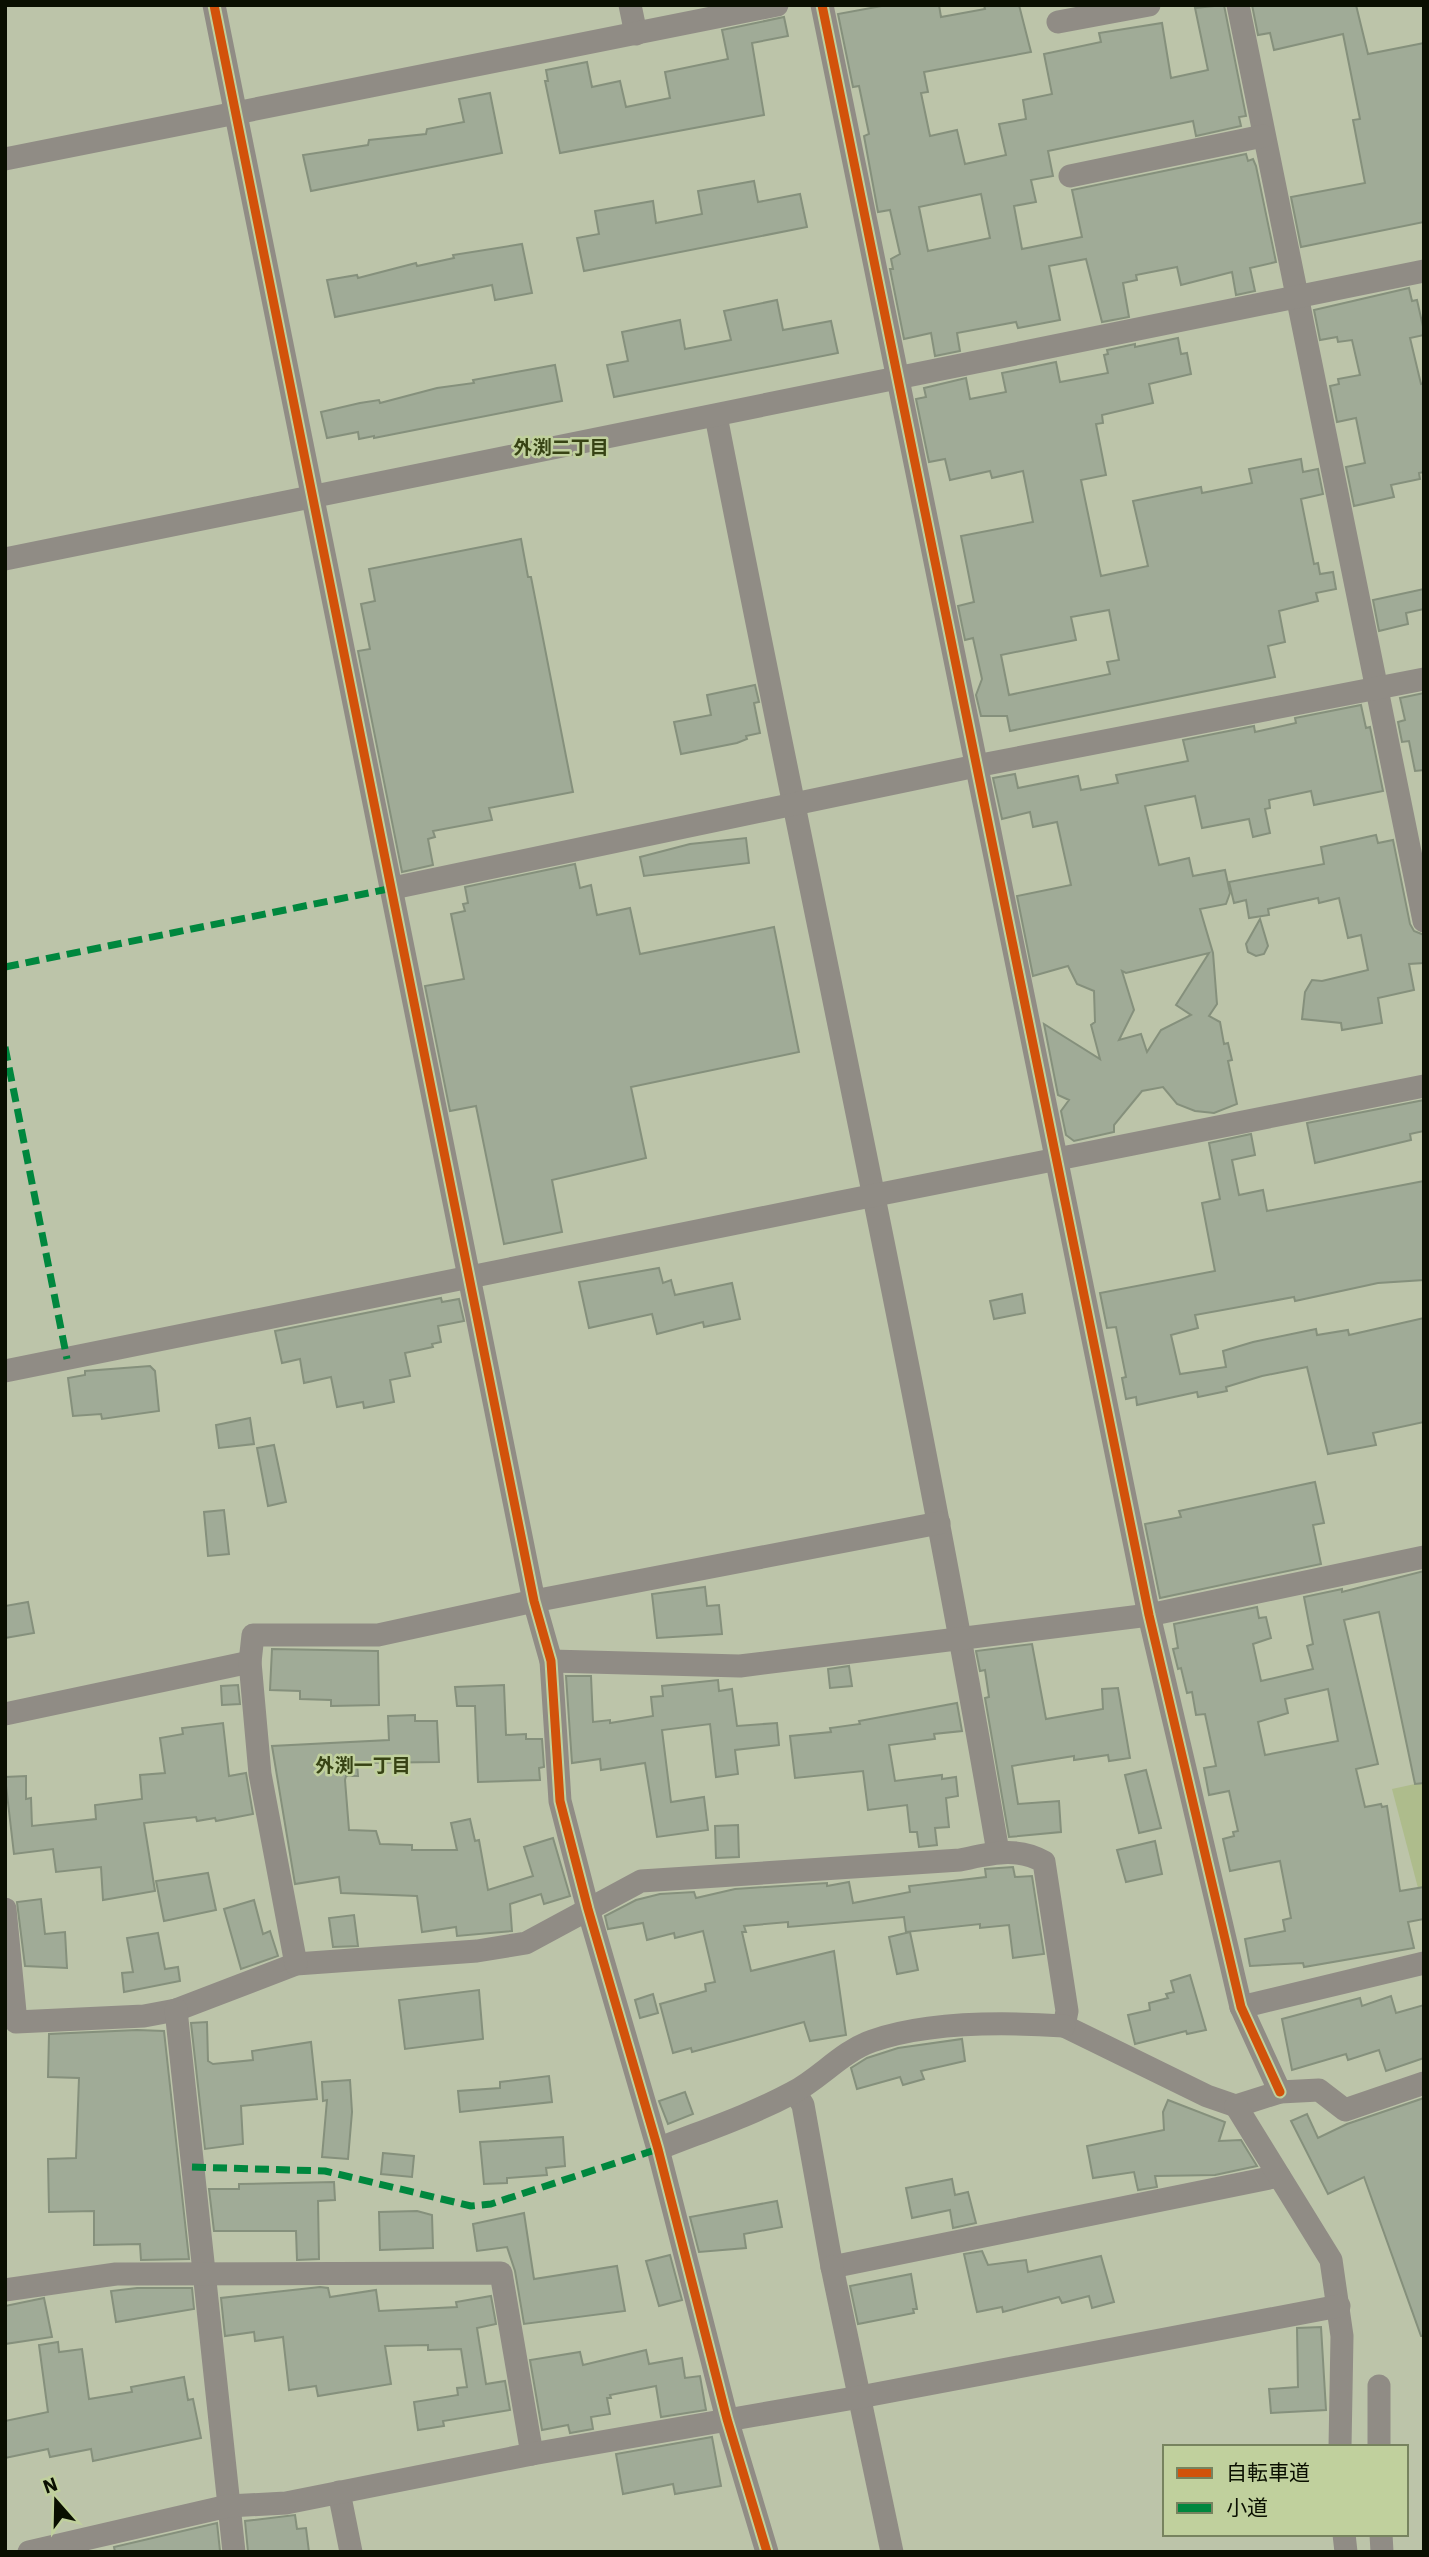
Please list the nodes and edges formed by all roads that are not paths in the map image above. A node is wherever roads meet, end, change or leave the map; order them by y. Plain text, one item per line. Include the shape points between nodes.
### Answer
1 (214, 5) edge
2 (630, 5) edge
3 (777, 5) edge
4 (822, 5) edge
5 (1149, 5) edge
6 (1238, 5) edge
7 (1058, 22) dead end
8 (636, 34) junction
9 (236, 112) junction
10 (1263, 136) junction
11 (5, 159) edge
12 (1070, 176) dead end
13 (1424, 271) edge
14 (1298, 296) junction
15 (896, 378) junction
16 (716, 416) junction
17 (314, 497) junction
18 (5, 559) edge
19 (1424, 679) edge
20 (1377, 689) junction
21 (976, 766) junction
22 (791, 804) junction
23 (393, 888) junction
24 (1424, 921) edge
25 (1424, 1086) edge
26 (1057, 1156) junction
27 (874, 1196) junction
28 (472, 1279) junction
29 (5, 1371) edge
30 (939, 1523) junction
31 (1424, 1557) edge
32 (534, 1601) junction
33 (1149, 1615) junction
34 (962, 1639) junction
35 (551, 1661) junction
36 (250, 1662) junction
37 (5, 1714) edge
38 (998, 1852) junction
39 (5, 1909) edge
40 (587, 1909) junction
41 (1424, 1963) edge
42 (296, 1964) junction
43 (1241, 2007) junction
44 (176, 2010) junction
45 (10, 2022) edge
46 (1064, 2026) junction
47 (1424, 2083) edge
48 (795, 2092) junction
49 (1280, 2092) junction
50 (1236, 2106) junction
51 (658, 2149) junction
52 (1279, 2176) junction
53 (832, 2267) junction
54 (205, 2276) junction
55 (5, 2290) edge
56 (1339, 2306) junction
57 (1379, 2386) dead end
58 (860, 2397) junction
59 (727, 2419) junction
60 (1340, 2445) edge
61 (1379, 2445) edge
62 (532, 2454) junction
63 (339, 2491) junction
64 (228, 2506) junction
65 (29, 2552) edge
66 (234, 2552) edge
67 (351, 2552) edge
68 (767, 2552) edge
69 (892, 2552) edge

1 - 9 street
2 - 8 street
3 - 8 street
4 - 15 street
5 - 7 street
6 - 10 street
8 - 9 street
9 - 11 street
9 - 17 street
10 - 12 street
10 - 14 street
13 - 14 street
14 - 15 street
14 - 20 street
15 - 16 street
15 - 21 street
16 - 17 street
16 - 22 street
17 - 18 street
17 - 23 street
19 - 20 street
20 - 21 street
20 - 24 street
21 - 22 street
21 - 26 street
22 - 23 street
22 - 27 street
23 - 28 street
25 - 26 street
26 - 27 street
26 - 33 street
27 - 28 street
27 - 30 street
28 - 29 street
28 - 32 street
30 - 32 street
30 - 34 street
31 - 33 street
32 - 35 street
32 - 36 street via 378,1636 253,1635
33 - 34 street
33 - 43 street
34 - 35 street via 740,1666
34 - 38 street
35 - 40 street via 560,1801
36 - 37 street
36 - 42 street via 260,1774
38 - 40 street via 960,1860 642,1881
38 - 46 street via 1027,1852 1044,1862 1066,2011
39 - 45 street
40 - 42 street via 526,1943 477,1951
40 - 51 street
41 - 43 street
42 - 44 street
43 - 49 street
44 - 45 street via 144,2016
44 - 54 street
46 - 48 street via 940,2027 874,2040 847,2053
46 - 50 street
47 - 49 street via 1345,2110 1319,2090
48 - 51 street
48 - 53 street via 803,2105
49 - 50 street
50 - 52 street
51 - 59 street
52 - 53 street
52 - 56 street via 1331,2260
53 - 58 street
54 - 55 street via 116,2274
54 - 62 street via 501,2273
54 - 64 street
56 - 58 street
56 - 60 street
57 - 61 street
58 - 59 street
58 - 69 street
59 - 62 street
59 - 68 street
62 - 63 street
63 - 64 street via 286,2503
63 - 67 street
64 - 65 street
64 - 66 street

